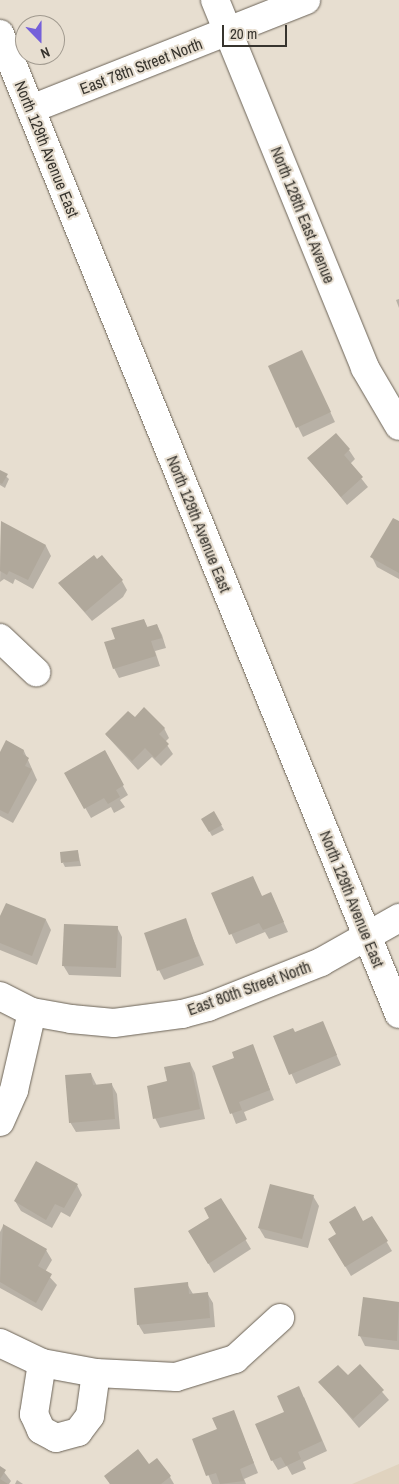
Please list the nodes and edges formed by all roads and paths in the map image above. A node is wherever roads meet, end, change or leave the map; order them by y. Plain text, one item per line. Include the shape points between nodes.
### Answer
1 (215, 0) edge
2 (306, 0) edge
3 (228, 32) junction
4 (0, 34) edge
5 (31, 109) junction
6 (399, 426) edge
7 (0, 638) edge
8 (36, 672) dead end
9 (399, 918) edge
10 (367, 936) junction
11 (0, 996) edge
12 (32, 1012) junction
13 (399, 1014) edge
14 (0, 1122) edge
15 (280, 1318) dead end
16 (0, 1343) edge
17 (42, 1363) junction
18 (96, 1373) junction

1 - 3 street, North 128th East Avenue
2 - 3 street, East 78th Street North
3 - 5 street, East 78th Street North
3 - 6 street, North 128th East Avenue via 365,368
4 - 5 street, North 129th Avenue East
5 - 10 street, North 129th Avenue East
7 - 8 street
9 - 10 street
10 - 12 street, East 80th Street North via 321,962 208,1007 182,1014 114,1023
10 - 13 street, North 129th Avenue East
11 - 12 street, East 80th Street North
12 - 14 street via 14,1090
15 - 18 street via 235,1359 176,1377
16 - 17 street
17 - 18 street
17 - 18 street via 34,1414 40,1430 56,1438 78,1432 90,1416

